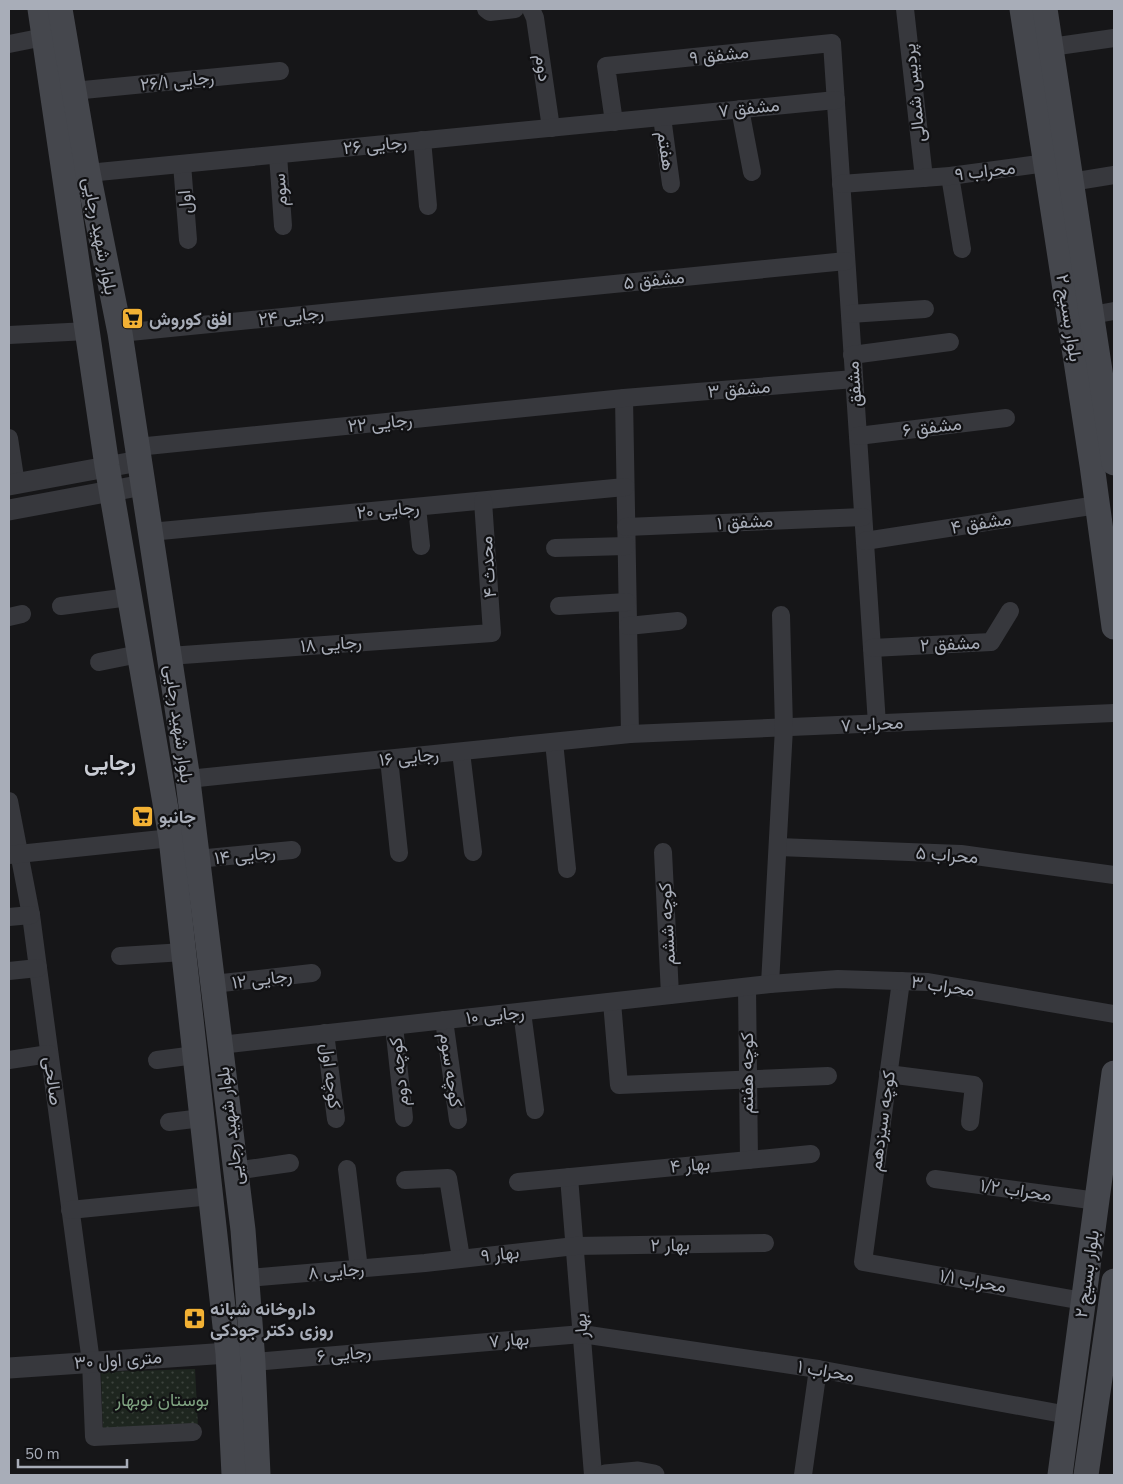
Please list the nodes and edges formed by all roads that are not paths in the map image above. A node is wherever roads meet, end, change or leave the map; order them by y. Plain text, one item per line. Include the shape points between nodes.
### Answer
1 (40, 9) edge
2 (60, 9) edge
3 (486, 9) edge
4 (516, 9) edge
5 (531, 9) edge
6 (905, 9) edge
7 (1022, 9) edge
8 (1045, 9) edge
9 (44, 37) junction
10 (1114, 38) edge
11 (832, 43) joint
12 (9, 44) edge
13 (1051, 47) junction
14 (280, 71) dead end
15 (73, 91) junction
16 (836, 100) junction
17 (740, 109) junction
18 (662, 117) junction
19 (614, 122) junction
20 (551, 128) junction
21 (422, 140) junction
22 (278, 155) junction
23 (1046, 163) junction
24 (182, 164) junction
25 (752, 172) dead end
26 (88, 173) junction
27 (1114, 175) edge
28 (950, 176) junction
29 (924, 178) junction
30 (1071, 182) junction
31 (671, 184) dead end
32 (841, 184) junction
33 (428, 206) dead end
34 (1065, 219) junction
35 (283, 226) dead end
36 (188, 240) dead end
37 (962, 249) dead end
38 (846, 261) junction
39 (462, 299) joint
40 (925, 309) dead end
41 (1103, 313) edge
42 (850, 314) junction
43 (88, 331) junction
44 (120, 333) junction
45 (9, 335) edge
46 (950, 342) dead end
47 (852, 355) junction
48 (854, 379) junction
49 (624, 398) junction
50 (1006, 418) dead end
51 (858, 436) junction
52 (9, 438) edge
53 (138, 454) junction
54 (1114, 463) edge
55 (107, 466) junction
56 (65, 475) junction
57 (12, 485) edge
58 (143, 485) junction
59 (625, 487) junction
60 (111, 491) junction
61 (69, 499) junction
62 (483, 501) junction
63 (1097, 505) junction
64 (417, 507) junction
65 (9, 510) edge
66 (863, 517) junction
67 (626, 527) junction
68 (150, 532) junction
69 (864, 542) junction
70 (420, 546) dead end
71 (626, 546) junction
72 (555, 548) dead end
73 (130, 597) junction
74 (627, 602) junction
75 (61, 606) dead end
76 (558, 606) dead end
77 (1010, 611) dead end
78 (781, 616) dead end
79 (678, 621) dead end
80 (628, 626) junction
81 (1114, 627) edge
82 (492, 633) joint
83 (872, 648) junction
84 (139, 654) junction
85 (169, 656) junction
86 (99, 662) dead end
87 (1114, 713) edge
88 (877, 724) junction
89 (784, 728) junction
90 (630, 734) junction
91 (554, 742) junction
92 (461, 752) junction
93 (389, 759) junction
94 (188, 779) junction
95 (9, 801) edge
96 (171, 838) junction
97 (778, 847) junction
98 (292, 850) dead end
99 (473, 852) dead end
100 (663, 852) dead end
101 (399, 853) dead end
102 (14, 854) edge
103 (198, 860) junction
104 (567, 869) dead end
105 (1114, 875) edge
106 (31, 915) junction
107 (9, 917) edge
108 (184, 952) junction
109 (120, 956) dead end
110 (38, 968) junction
111 (9, 971) edge
112 (312, 973) dead end
113 (901, 981) junction
114 (213, 984) junction
115 (770, 984) junction
116 (747, 987) junction
117 (670, 995) junction
118 (612, 1002) junction
119 (522, 1012) junction
120 (1114, 1014) edge
121 (444, 1020) junction
122 (394, 1026) junction
123 (325, 1034) junction
124 (220, 1045) junction
125 (49, 1054) junction
126 (195, 1055) junction
127 (9, 1060) edge
128 (157, 1060) dead end
129 (1114, 1073) edge
130 (888, 1074) junction
131 (828, 1076) dead end
132 (747, 1079) junction
133 (535, 1110) dead end
134 (202, 1118) junction
135 (404, 1118) dead end
136 (336, 1119) dead end
137 (458, 1120) dead end
138 (169, 1122) dead end
139 (970, 1122) dead end
140 (811, 1154) dead end
141 (749, 1160) junction
142 (290, 1163) dead end
143 (347, 1169) dead end
144 (236, 1170) junction
145 (569, 1176) junction
146 (935, 1179) dead end
147 (406, 1180) dead end
148 (518, 1182) dead end
149 (210, 1196) junction
150 (1097, 1201) junction
151 (70, 1210) junction
152 (765, 1243) dead end
153 (575, 1246) junction
154 (461, 1258) junction
155 (863, 1262) joint
156 (425, 1263) joint
157 (359, 1269) junction
158 (246, 1278) junction
159 (1114, 1281) edge
160 (1083, 1301) junction
161 (582, 1334) junction
162 (436, 1347) joint
163 (228, 1353) junction
164 (91, 1362) junction
165 (253, 1362) junction
166 (9, 1368) edge
167 (818, 1369) junction
168 (1108, 1372) edge
169 (1068, 1415) junction
170 (193, 1432) dead end
171 (234, 1475) edge
172 (258, 1475) edge
173 (593, 1475) edge
174 (605, 1475) edge
175 (654, 1475) edge
176 (803, 1475) edge
177 (1060, 1475) edge
178 (1086, 1475) edge

1 - 9 main road, بلوار شهید رجایی
2 - 15 main road, بلوار شهید رجایی
3 - 4 street via 490,12
5 - 20 street, دوم
6 - 29 street, پردیس شمالی
7 - 23 main road, بلوار بسیج ۲
8 - 13 main road, بلوار بسیج ۲
9 - 12 street
9 - 43 main road, بلوار شهید رجایی
10 - 13 street
11 - 16 street, مشفق
11 - 19 street, مشفق ۹ via 606,66
13 - 30 main road, بلوار بسیج ۲
14 - 15 street, رجایی ۲۶/۱
15 - 26 main road, بلوار شهید رجایی
16 - 17 street, مشفق ۷
16 - 32 street, مشفق
17 - 18 street, مشفق ۷
17 - 25 street
18 - 19 street, رجایی ۲۶
18 - 31 street, هفتم
19 - 20 street, رجایی ۲۶
20 - 21 street, رجایی ۲۶
21 - 22 street, رجایی ۲۶
21 - 33 street
22 - 24 street, رجایی ۲۶
22 - 35 street, سوم
23 - 28 street, محراب ۹
23 - 34 main road, بلوار بسیج ۲
24 - 26 street, رجایی ۲۶
24 - 36 street, اول
26 - 44 main road, بلوار شهید رجایی
27 - 30 street
28 - 29 street, محراب ۹
28 - 37 street
29 - 32 street, محراب ۹
30 - 34 main road, بلوار بسیج ۲
32 - 38 street, مشفق
34 - 41 main road, بلوار بسیج ۲
34 - 63 main road, بلوار بسیج ۲
38 - 39 street, مشفق ۵
38 - 42 street, مشفق
39 - 44 street, رجایی ۲۴
40 - 42 street
41 - 54 main road, بلوار بسیج ۲
42 - 47 street, مشفق
43 - 45 street
43 - 55 main road, بلوار شهید رجایی
44 - 53 main road, بلوار شهید رجایی
46 - 47 street
47 - 48 street, مشفق
48 - 49 street, مشفق ۳
48 - 51 street, مشفق
49 - 53 street, رجایی ۲۲
49 - 59 street
50 - 51 street, مشفق ۶
51 - 66 street, مشفق
52 - 57 street
53 - 55 street
53 - 58 main road, بلوار شهید رجایی
55 - 56 street
55 - 60 main road, بلوار شهید رجایی
56 - 57 street
56 - 61 street via 75,486
58 - 60 street
58 - 68 main road, بلوار شهید رجایی
59 - 62 street, رجایی ۲۰
59 - 67 street
60 - 61 street
60 - 73 main road, بلوار شهید رجایی
61 - 65 street
62 - 64 street, رجایی ۲۰
62 - 82 street, محدث ۴
63 - 69 street, مشفق ۴
63 - 81 main road, بلوار بسیج ۲
64 - 68 street, رجایی ۲۰
64 - 70 street
66 - 67 street, مشفق ۱
66 - 69 street, مشفق
67 - 71 street
68 - 85 main road, بلوار شهید رجایی
69 - 83 street, مشفق
71 - 72 street
71 - 74 street
73 - 75 street
73 - 84 main road, بلوار شهید رجایی
74 - 76 street
74 - 80 street
77 - 83 street, مشفق ۲ via 992,642
78 - 89 street
79 - 80 street
80 - 90 street
82 - 85 street, رجایی ۱۸
83 - 88 street, مشفق
84 - 86 street
84 - 96 main road, بلوار شهید رجایی
85 - 94 main road, بلوار شهید رجایی
87 - 88 street, محراب ۷
88 - 89 street, محراب ۷
89 - 90 street, محراب ۷
89 - 97 street
90 - 91 street, رجایی ۱۶
91 - 92 street, رجایی ۱۶
91 - 104 street
92 - 93 street, رجایی ۱۶
92 - 99 street
93 - 94 street, رجایی ۱۶
93 - 101 street
94 - 103 main road, بلوار شهید رجایی
95 - 102 street, صالحی
96 - 102 street
96 - 108 main road, بلوار شهید رجایی
97 - 105 street, محراب ۵ via 961,854
97 - 115 street
98 - 103 street, رجایی ۱۴
100 - 117 street, کوچه ششم
102 - 106 street, صالحی
103 - 114 main road, بلوار شهید رجایی
106 - 107 street
106 - 110 street, صالحی
108 - 109 street
108 - 126 main road, بلوار شهید رجایی
110 - 111 street
110 - 125 street, صالحی
112 - 114 street, رجایی ۱۲
113 - 115 street, محراب ۳ via 838,979
113 - 120 street, محراب ۳ via 928,982
113 - 130 street, کوچه سیزدهم
114 - 124 main road, بلوار شهید رجایی
115 - 116 street, رجایی ۱۰
116 - 117 street, رجایی ۱۰
116 - 132 street, کوچه هفتم
117 - 118 street, رجایی ۱۰
118 - 119 street, رجایی ۱۰
118 - 132 street via 619,1085
119 - 121 street, رجایی ۱۰
119 - 133 street
121 - 122 street, رجایی ۱۰
121 - 137 street, کوچه سوم
122 - 123 street, رجایی ۱۰
122 - 135 street, کوچه دوم
123 - 124 street, رجایی ۱۰
123 - 136 street, کوچه اول
124 - 144 main road, بلوار شهید رجایی
125 - 127 street
125 - 151 street, صالحی
126 - 128 street
126 - 134 main road, بلوار شهید رجایی
129 - 150 main road, بلوار بسیج ۲
130 - 139 street via 974,1085
130 - 155 street, کوچه سیزدهم
131 - 132 street
132 - 141 street, کوچه هفتم
134 - 138 street
134 - 149 main road, بلوار شهید رجایی
140 - 141 street, بهار ۴
141 - 145 street, بهار ۴
142 - 144 street
143 - 157 street
144 - 158 main road, بلوار شهید رجایی
145 - 148 street, بهار ۴
145 - 153 street, بهار
146 - 150 street, محراب ۱/۲
147 - 154 street via 448,1178
149 - 151 street
149 - 163 main road, بلوار شهید رجایی
150 - 160 main road, بلوار بسیج ۲
151 - 164 street, صالحی
152 - 153 street, بهار ۲
153 - 154 street, بهار ۹
153 - 161 street, بهار
154 - 156 street, بهار ۹
155 - 160 street, محراب ۱/۱
156 - 157 street, رجایی ۸
157 - 158 street, رجایی ۸
158 - 165 main road, بلوار شهید رجایی
159 - 168 main road, بلوار بسیج ۲
160 - 169 main road, بلوار بسیج ۲
161 - 162 street, بهار ۷
161 - 167 street, محراب ۱
161 - 173 street, بهار
162 - 165 street, رجایی ۶
163 - 164 street, ۳۰ متری اول
163 - 171 main road, بلوار شهید رجایی
164 - 166 street, ۳۰ متری اول
164 - 170 street, صالحی via 94,1437
165 - 172 main road, بلوار شهید رجایی
167 - 169 street, محراب ۱
167 - 176 street
168 - 178 main road, بلوار بسیج ۲
169 - 177 main road, بلوار بسیج ۲
174 - 175 street via 638,1472

